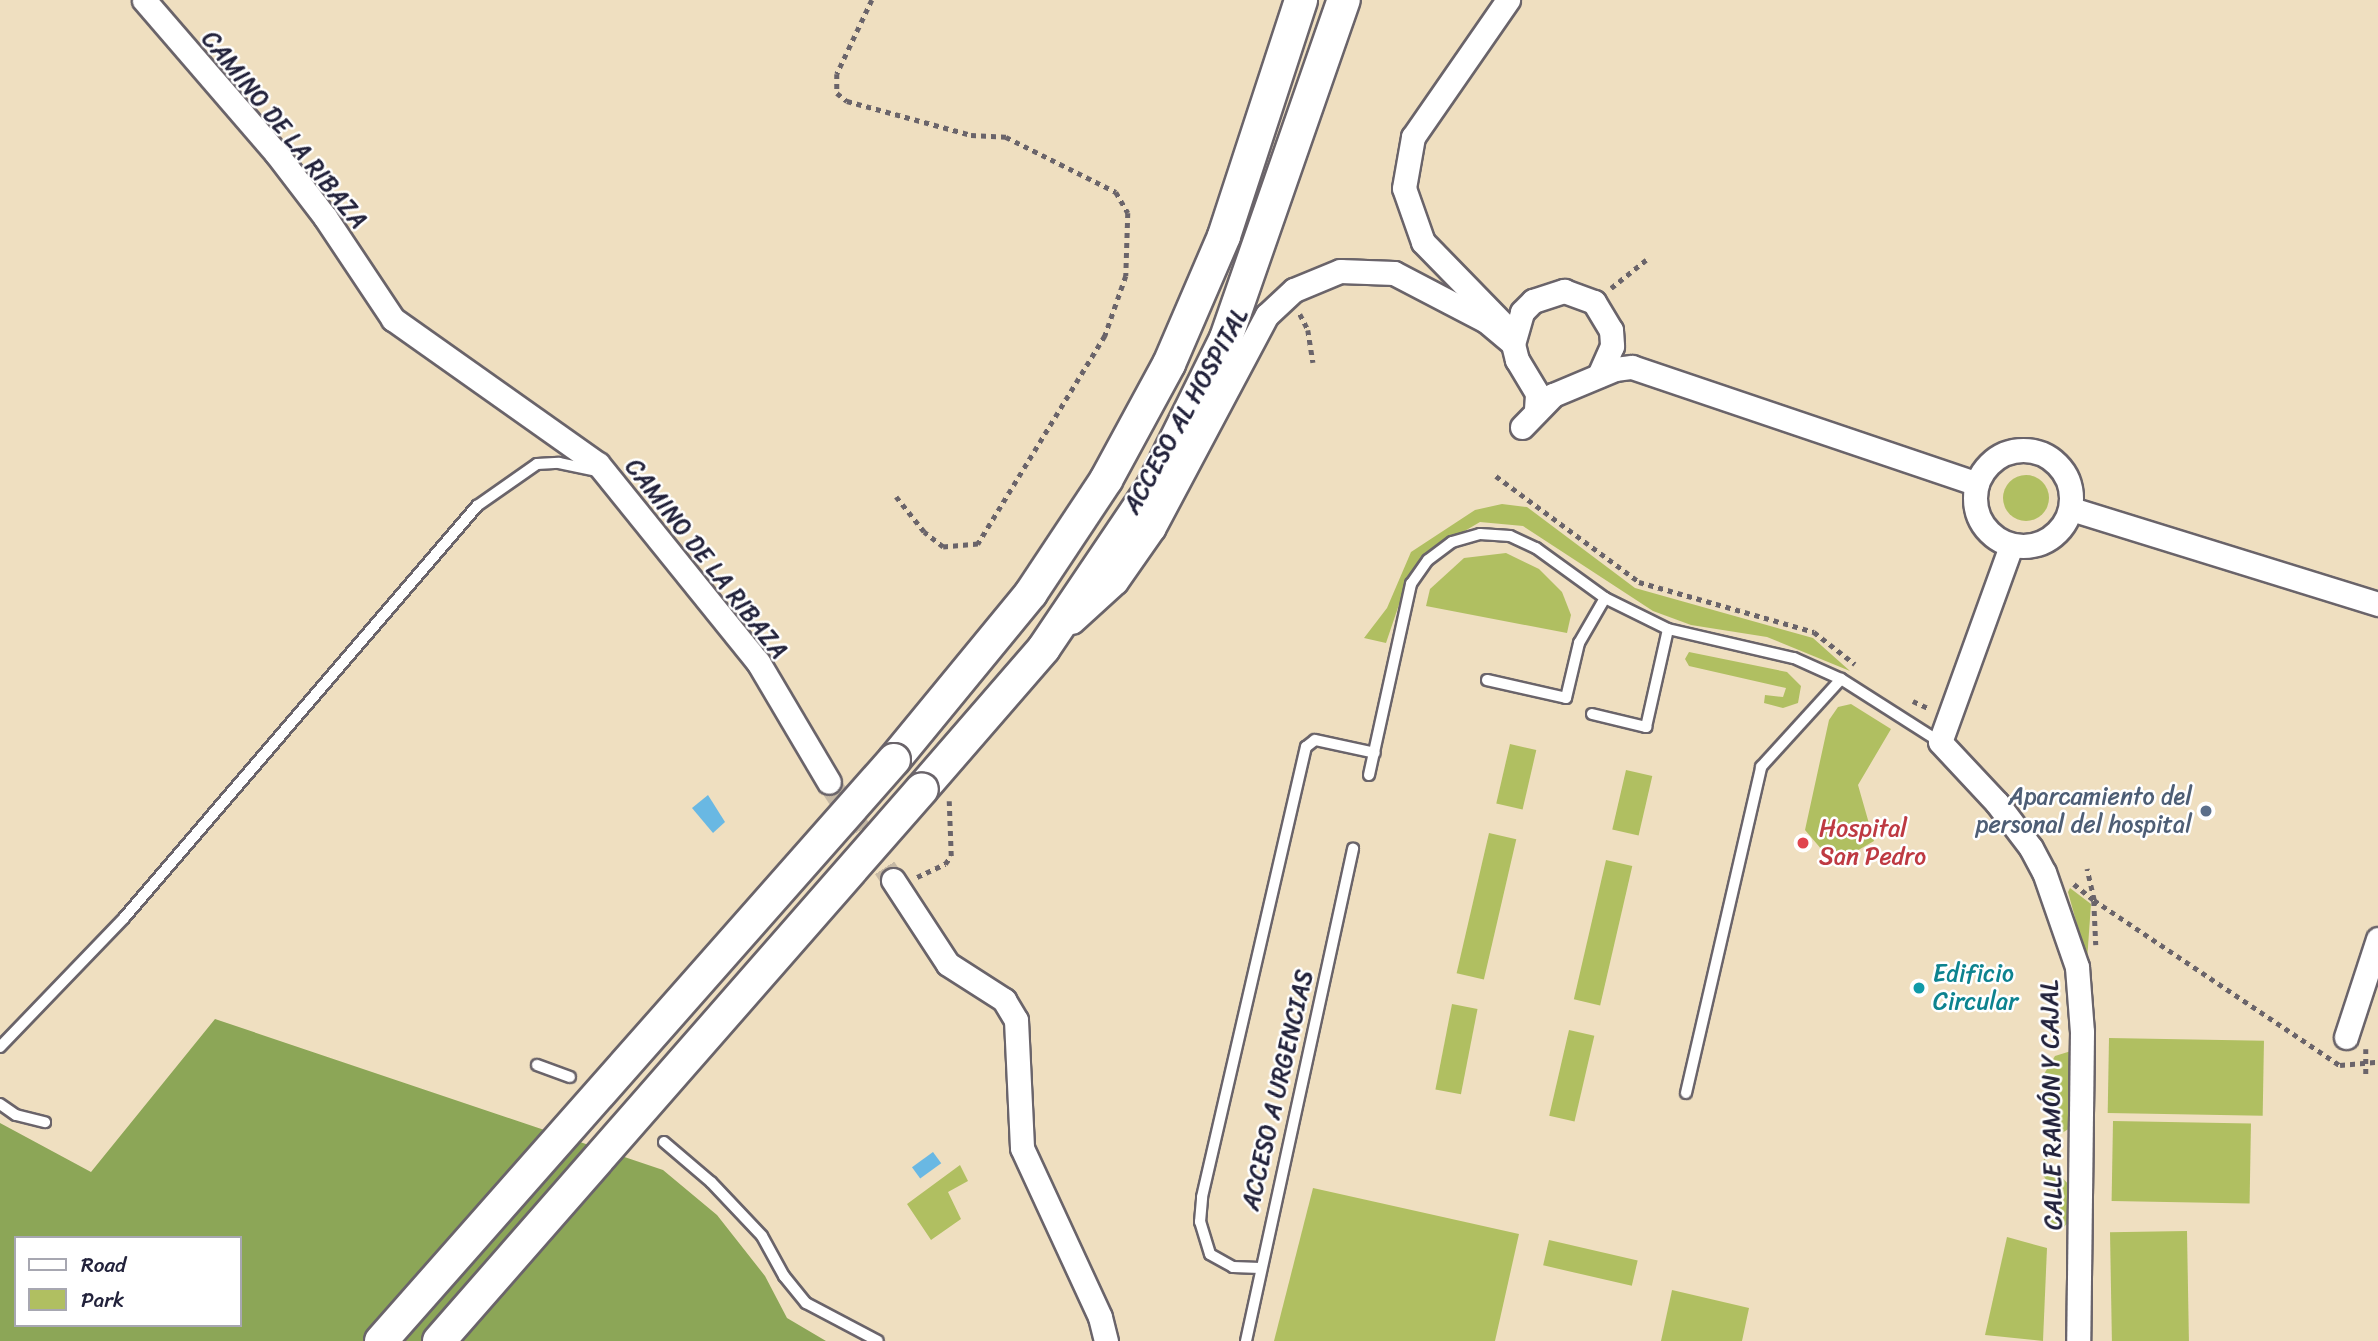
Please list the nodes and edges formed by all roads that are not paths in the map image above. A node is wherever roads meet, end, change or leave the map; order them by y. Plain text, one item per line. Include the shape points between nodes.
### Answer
1 (144, 0) edge
2 (1300, 0) edge
3 (1344, 0) edge
4 (1508, 0) edge
5 (1533, 301) junction
6 (1488, 305) junction
7 (1612, 337) junction
8 (1513, 344) junction
9 (1647, 370) junction
10 (1525, 374) junction
11 (1599, 375) junction
12 (1570, 390) junction
13 (606, 473) junction
14 (1977, 484) junction
15 (2071, 509) junction
16 (2011, 546) junction
17 (1605, 598) junction
18 (2378, 604) edge
19 (1668, 629) junction
20 (1044, 648) junction
21 (1841, 679) junction
22 (1487, 680) dead end
23 (1592, 714) dead end
24 (1940, 742) junction
25 (1375, 753) junction
26 (1369, 775) dead end
27 (829, 782) tunnel mouth
28 (1353, 849) dead end
29 (895, 883) tunnel mouth
30 (2378, 939) edge
31 (2356, 1037) road end
32 (0, 1047) edge
33 (537, 1065) dead end
34 (570, 1077) dead end
35 (1686, 1093) dead end
36 (0, 1104) edge
37 (45, 1122) dead end
38 (664, 1142) dead end
39 (1260, 1268) junction
40 (381, 1341) edge
41 (439, 1341) edge
42 (878, 1341) edge
43 (1106, 1341) edge
44 (1246, 1341) edge
45 (2078, 1341) edge

1 - 13 street, CAMINO DE LA RIBAZA via 276,153 393,319
2 - 40 main road, bridge via 1224,236 1169,364 1106,480 1031,593 894,760
3 - 20 main road via 1248,278 1194,408 1152,488
4 - 6 street via 1413,137 1405,173 1406,204 1423,242 1449,273
5 - 6 street via 1505,309
5 - 7 street via 1564,291 1594,302 1605,314
5 - 8 street via 1515,328
6 - 8 street
7 - 9 street
7 - 11 street via 1608,362
8 - 10 street
8 - 20 street, ACCESO AL HOSPITAL via 1486,321 1394,273 1340,271 1316,278 1285,298 1267,315 1116,582
9 - 11 street via 1615,369
9 - 14 street
10 - 12 street via 1554,390
10 - 12 street via 1537,393 1529,418 1553,395
11 - 12 street
13 - 27 street, CAMINO DE LA RIBAZA via 758,662
13 - 32 lane via 559,463 537,464 477,506 133,908
14 - 15 street via 1993,460 2007,452 2038,452 2063,470 2070,485
14 - 16 street via 1975,499 1981,523
15 - 16 street via 2055,536 2042,544
15 - 18 street
16 - 24 street
17 - 19 lane, CALLE RAMÓN Y CAJAL
17 - 22 lane via 1579,643 1566,698
17 - 25 lane, CALLE RAMÓN Y CAJAL via 1536,548 1510,536 1480,534 1452,542 1428,560 1411,584
19 - 21 lane, CALLE RAMÓN Y CAJAL via 1794,658
19 - 23 lane via 1646,727
20 - 41 main road, bridge
21 - 24 lane, CALLE RAMÓN Y CAJAL
21 - 35 lane via 1761,767
24 - 45 street, CALLE RAMÓN Y CAJAL via 1997,803 2031,848 2077,967 2082,1032
25 - 26 lane, CALLE RAMÓN Y CAJAL
25 - 39 lane via 1315,740 1306,747 1205,1185 1200,1222 1205,1246 1225,1265
28 - 39 lane, ACCESO A URGENCIAS
29 - 43 street via 948,964 1004,1000 1016,1020 1023,1148 1100,1317
30 - 31 street
33 - 34 lane
36 - 37 lane via 16,1115
38 - 42 lane via 711,1182 762,1236 784,1276 806,1303
39 - 44 lane, ACCESO A URGENCIAS

